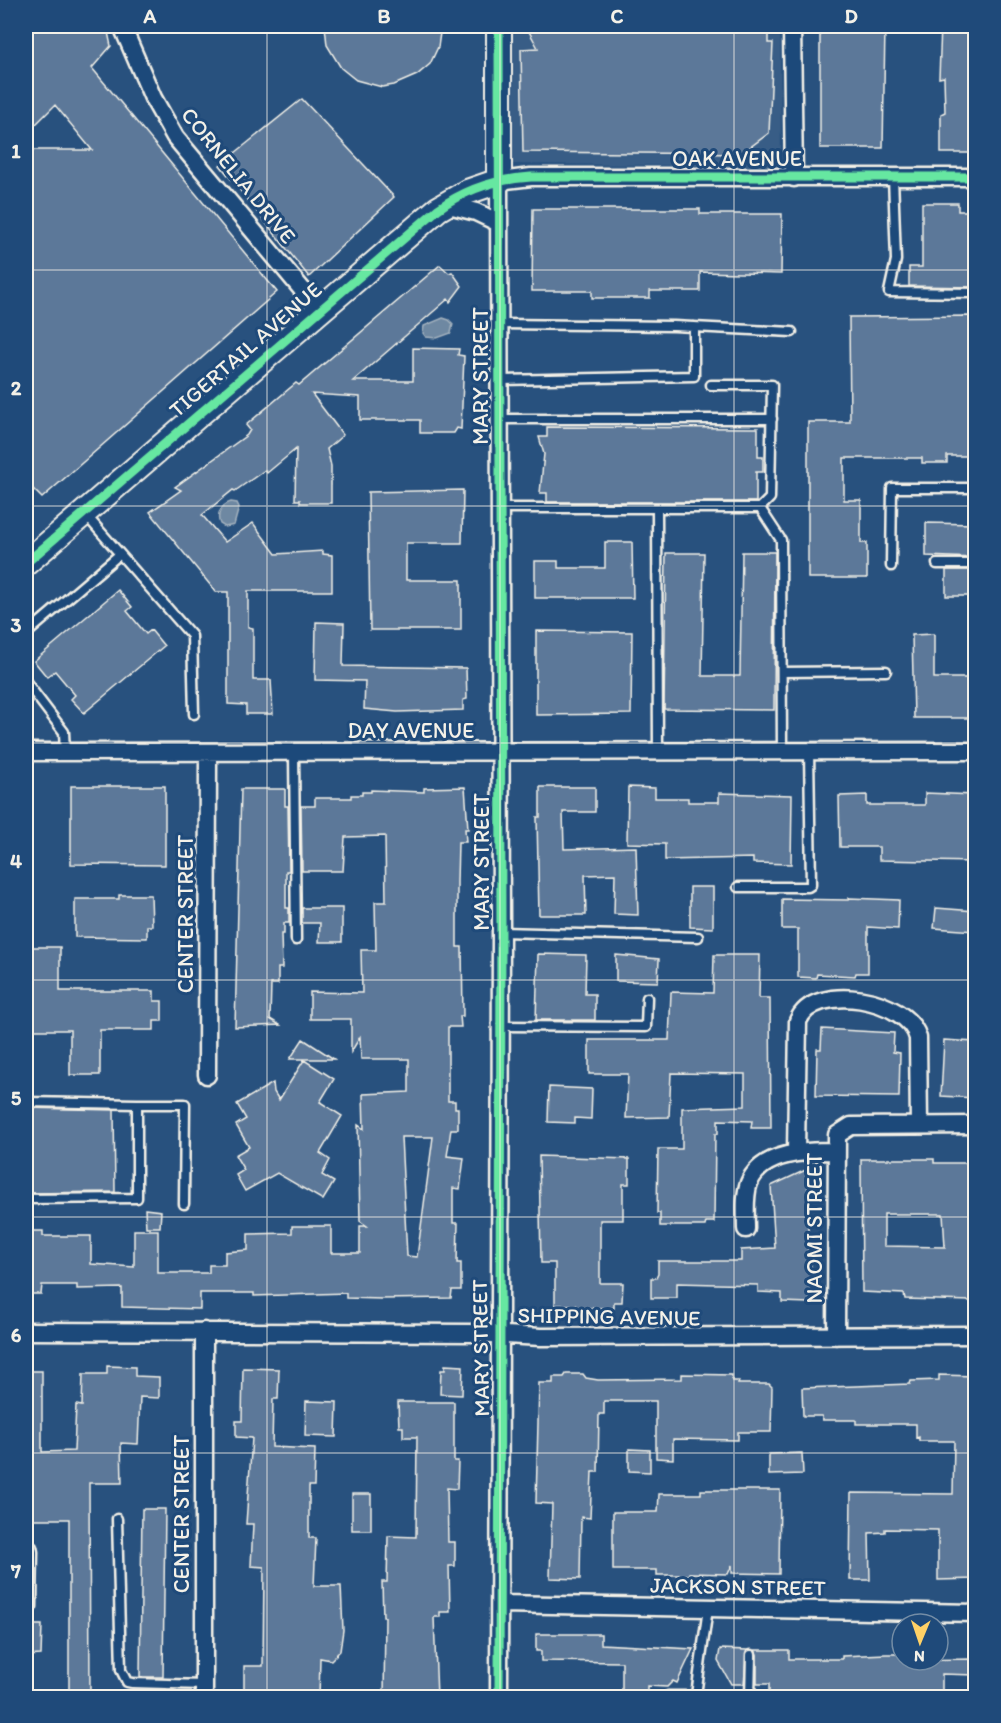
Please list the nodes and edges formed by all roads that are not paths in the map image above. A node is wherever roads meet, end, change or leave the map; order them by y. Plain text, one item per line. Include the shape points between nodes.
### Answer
1 (122, 26) edge
2 (499, 26) edge
3 (792, 26) edge
4 (794, 177) junction
5 (892, 177) junction
6 (975, 177) edge
7 (499, 181) junction
8 (445, 204) junction
9 (499, 223) junction
10 (975, 293) edge
11 (320, 311) junction
12 (499, 324) junction
13 (694, 327) junction
14 (792, 332) dead end
15 (499, 380) junction
16 (711, 385) dead end
17 (499, 419) junction
18 (772, 419) junction
19 (975, 488) edge
20 (499, 508) junction
21 (657, 508) junction
22 (760, 508) junction
23 (83, 513) junction
24 (120, 554) junction
25 (30, 556) edge
26 (937, 564) dead end
27 (975, 564) edge
28 (891, 566) dead end
29 (26, 634) edge
30 (886, 671) dead end
31 (782, 672) junction
32 (26, 682) edge
33 (194, 714) dead end
34 (658, 751) junction
35 (975, 751) edge
36 (26, 752) edge
37 (65, 752) junction
38 (782, 752) junction
39 (809, 752) junction
40 (208, 753) junction
41 (294, 753) junction
42 (500, 753) junction
43 (738, 887) dead end
44 (501, 932) junction
45 (698, 937) dead end
46 (296, 940) dead end
47 (647, 998) dead end
48 (501, 1026) junction
49 (207, 1075) dead end
50 (26, 1102) edge
51 (137, 1104) junction
52 (919, 1125) junction
53 (975, 1125) edge
54 (836, 1151) junction
55 (796, 1152) junction
56 (26, 1199) edge
57 (184, 1204) dead end
58 (746, 1229) dead end
59 (26, 1331) edge
60 (204, 1331) junction
61 (500, 1334) junction
62 (975, 1335) edge
63 (836, 1336) junction
64 (117, 1519) dead end
65 (26, 1544) edge
66 (500, 1604) junction
67 (708, 1608) junction
68 (26, 1613) edge
69 (975, 1613) edge
70 (751, 1655) dead end
71 (204, 1691) edge
72 (696, 1695) junction
73 (668, 1696) edge
74 (750, 1697) edge
75 (500, 1698) edge

1 - 11 street, CORNELIA DRIVE via 153,98 175,137
2 - 7 street, MARY STREET
3 - 4 street
4 - 5 street, OAK AVENUE
4 - 7 street, OAK AVENUE via 531,177
5 - 6 street, OAK AVENUE
5 - 10 lane via 896,261 889,292
7 - 8 street, TIGERTAIL AVENUE
7 - 9 street, MARY STREET
8 - 9 street
8 - 11 street, TIGERTAIL AVENUE
9 - 12 street, MARY STREET
11 - 23 street, TIGERTAIL AVENUE
12 - 13 lane
12 - 15 street, MARY STREET
13 - 14 lane
13 - 15 lane via 694,376
15 - 17 street, MARY STREET
16 - 18 lane via 772,385
17 - 18 lane
17 - 20 street, MARY STREET
18 - 22 lane via 770,498
19 - 28 lane via 892,488
20 - 21 lane
20 - 42 street, MARY STREET
21 - 22 lane
21 - 34 lane
22 - 31 lane via 781,540
23 - 24 lane
23 - 25 street, TIGERTAIL AVENUE
24 - 29 lane
24 - 33 lane via 192,636
26 - 27 lane
30 - 31 lane
31 - 38 lane
32 - 37 lane via 64,732
34 - 38 street, DAY AVENUE
34 - 42 street, DAY AVENUE
35 - 39 street, DAY AVENUE
36 - 37 street, DAY AVENUE
37 - 40 street, DAY AVENUE
38 - 39 street, DAY AVENUE
39 - 43 lane via 811,885
40 - 41 street, DAY AVENUE
40 - 49 street, CENTER STREET
41 - 42 street, DAY AVENUE
41 - 46 lane
42 - 44 street, MARY STREET
44 - 45 lane
44 - 48 street, MARY STREET
47 - 48 lane via 646,1027
48 - 61 street, MARY STREET
50 - 51 lane
51 - 56 lane via 137,1198
51 - 57 lane via 185,1104
52 - 53 street, NAOMI STREET
52 - 54 street, NAOMI STREET via 847,1127 837,1135
52 - 55 street via 918,1038 908,1020 867,1001 830,1000 806,1008 798,1021
54 - 55 street
54 - 63 street, NAOMI STREET
55 - 58 street via 778,1158 754,1175 747,1191
59 - 60 street, SHIPPING AVENUE
60 - 61 street, SHIPPING AVENUE
60 - 71 street, CENTER STREET
61 - 63 street, SHIPPING AVENUE
61 - 66 street, MARY STREET
62 - 63 street, SHIPPING AVENUE
64 - 71 lane via 124,1677 132,1683
65 - 68 lane via 33,1552 32,1607
66 - 67 street, JACKSON STREET
66 - 75 street, MARY STREET
67 - 69 street, JACKSON STREET
67 - 72 lane
70 - 74 lane
72 - 73 lane
72 - 74 lane

